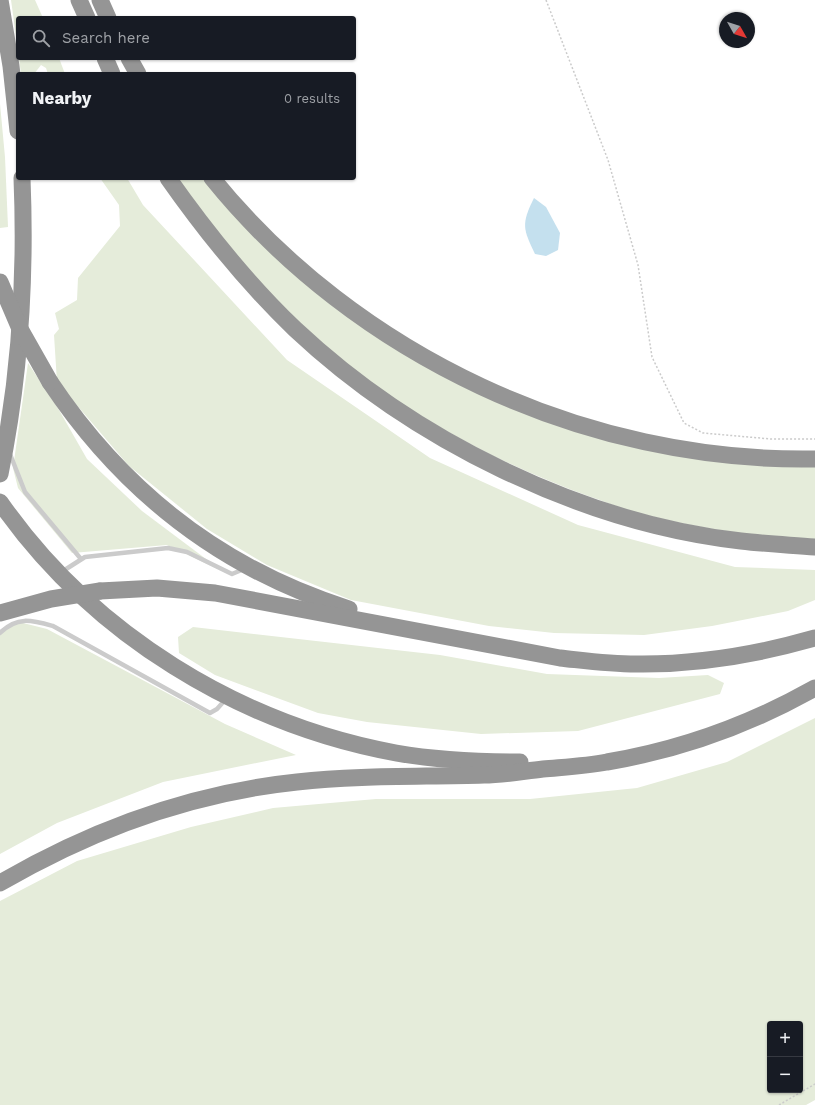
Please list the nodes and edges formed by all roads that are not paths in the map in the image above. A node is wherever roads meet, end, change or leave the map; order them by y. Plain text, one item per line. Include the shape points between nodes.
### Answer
1 (0, 0) edge
2 (79, 0) edge
3 (100, 0) edge
4 (86, 16) edge
5 (107, 16) edge
6 (106, 60) edge
7 (130, 60) edge
8 (111, 72) edge
9 (137, 72) edge
10 (16, 112) edge
11 (22, 180) edge
12 (169, 180) edge
13 (214, 180) edge
14 (0, 282) edge
15 (6, 443) junction
16 (815, 459) edge
17 (0, 474) edge
18 (0, 502) edge
19 (815, 547) edge
20 (81, 559) junction
21 (247, 567) junction
22 (60, 573) junction
23 (0, 613) edge
24 (414, 630) junction
25 (0, 633) edge
26 (815, 638) edge
27 (815, 688) edge
28 (227, 697) junction
29 (607, 762) junction
30 (0, 882) edge

1 - 10 highway
2 - 4 highway
3 - 5 highway
6 - 8 highway
7 - 9 highway
11 - 15 highway via 20,332
12 - 19 highway via 221,251 296,330 368,390 451,443 490,464 548,489 598,508 643,521 740,541
13 - 16 highway via 276,247 369,324 483,388 582,425 659,445 726,455
14 - 21 highway, bridge via 20,329 50,382 91,438 144,494 202,538
15 - 17 highway
15 - 20 lane via 25,492
18 - 22 highway
20 - 21 lane via 168,548 187,552 232,574
20 - 22 lane
21 - 24 highway via 315,598
22 - 28 highway via 103,614 145,647
23 - 24 highway, bridge via 52,598 100,590 157,588 215,593
24 - 26 highway via 560,658 642,664 739,656
25 - 28 lane via 8,625 29,619 53,626 210,713
27 - 29 highway via 770,711 696,740
28 - 29 highway via 308,730 397,753 487,762
29 - 30 highway via 487,775 340,778 295,782 236,792 185,804 109,829

